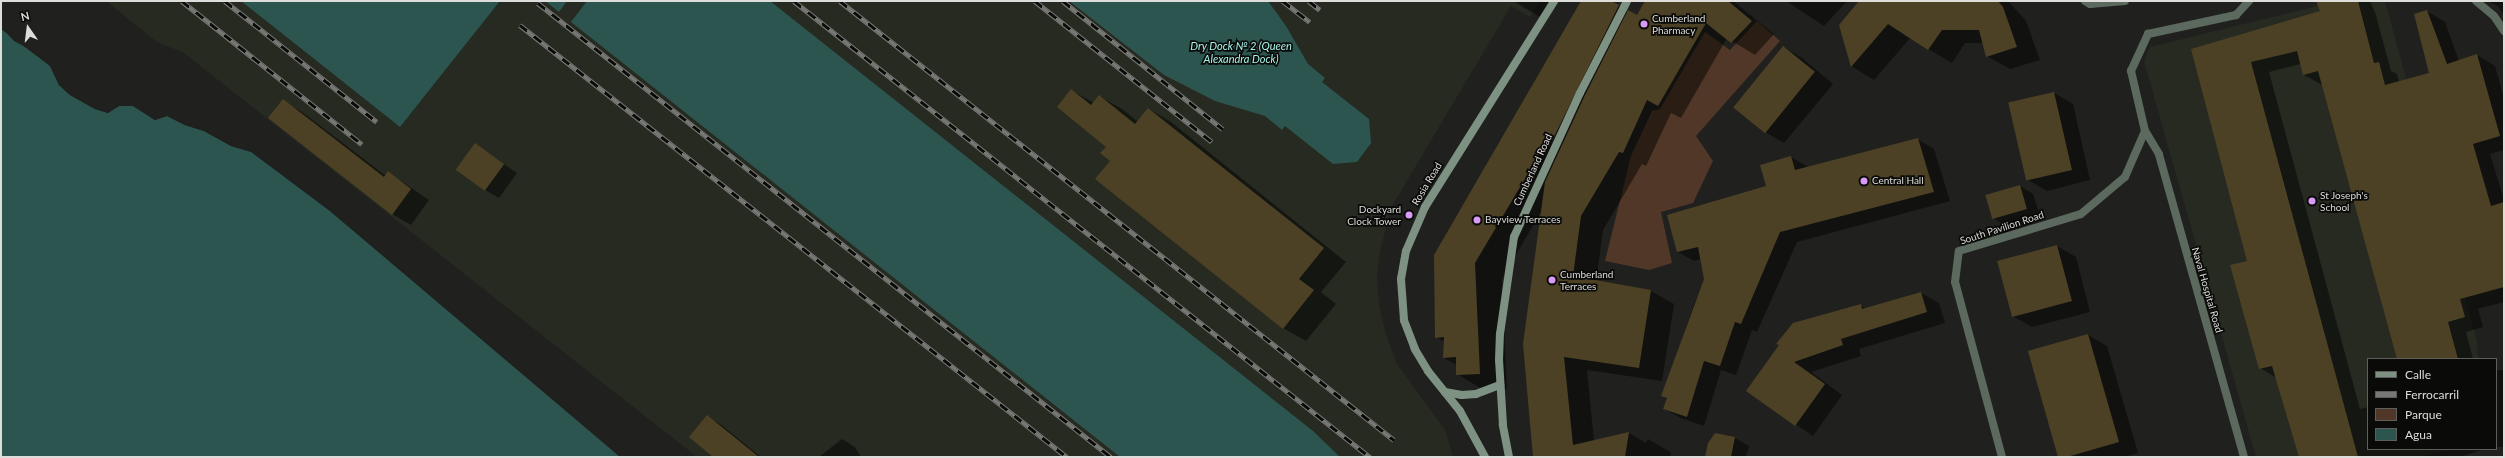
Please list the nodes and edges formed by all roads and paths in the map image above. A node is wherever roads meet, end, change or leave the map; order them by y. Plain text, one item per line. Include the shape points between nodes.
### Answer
1 (1554, 1) edge
2 (1628, 1) edge
3 (2085, 1) edge
4 (2124, 1) edge
5 (2249, 1) edge
6 (2476, 1) edge
7 (2504, 31) edge
8 (2145, 131) junction
9 (1500, 384) junction
10 (1445, 392) junction
11 (1485, 457) edge
12 (1509, 457) edge
13 (2002, 457) edge
14 (2244, 457) edge

1 - 10 main road, Rosia Road via 1425,207 1406,251 1401,287 1404,320 1419,358
2 - 9 main road, Cumberland Road via 1580,93 1514,237 1500,334
3 - 4 street via 2090,4
5 - 8 street, Naval Hospital Road via 2236,15 2148,34 2131,71
6 - 7 street via 2494,16
8 - 13 street, South Pavilion Road via 2125,177 2080,214 1959,251 1954,282
8 - 14 street, Naval Hospital Road via 2159,154
9 - 10 main road via 1476,394
9 - 12 main road
10 - 11 main road, Rosia Road via 1460,412

